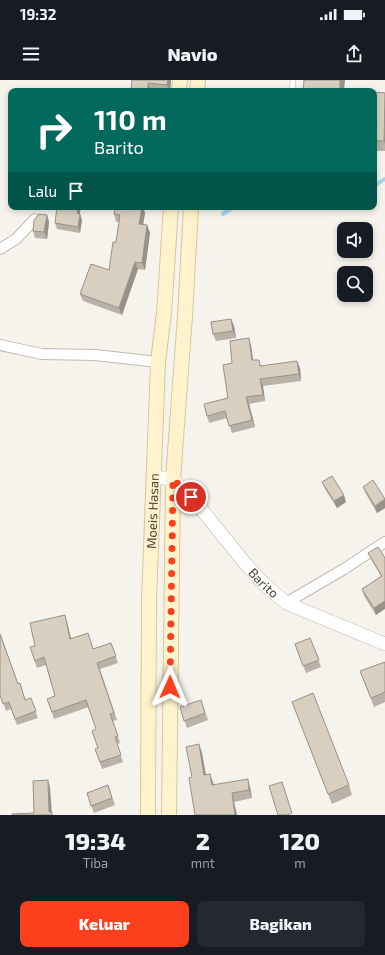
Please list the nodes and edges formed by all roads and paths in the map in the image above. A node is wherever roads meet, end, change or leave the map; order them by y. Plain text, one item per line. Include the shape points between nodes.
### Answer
1 (171, 210) edge
2 (191, 210) edge
3 (35, 219) edge
4 (0, 249) edge
5 (0, 345) edge
6 (158, 362) junction
7 (154, 477) junction
8 (173, 479) junction
9 (385, 542) edge
10 (286, 603) junction
11 (385, 644) edge
12 (148, 815) edge
13 (169, 815) edge

1 - 6 main road, Moeis Hasan
2 - 8 main road, Moeis Hasan
3 - 4 street via 16,239
5 - 6 street via 42,354 95,355
6 - 7 main road, Moeis Hasan
7 - 8 street
7 - 12 main road, Moeis Hasan via 149,601
8 - 10 street, Barito via 264,584
8 - 13 main road, Moeis Hasan
9 - 10 street
10 - 11 street, Barito

